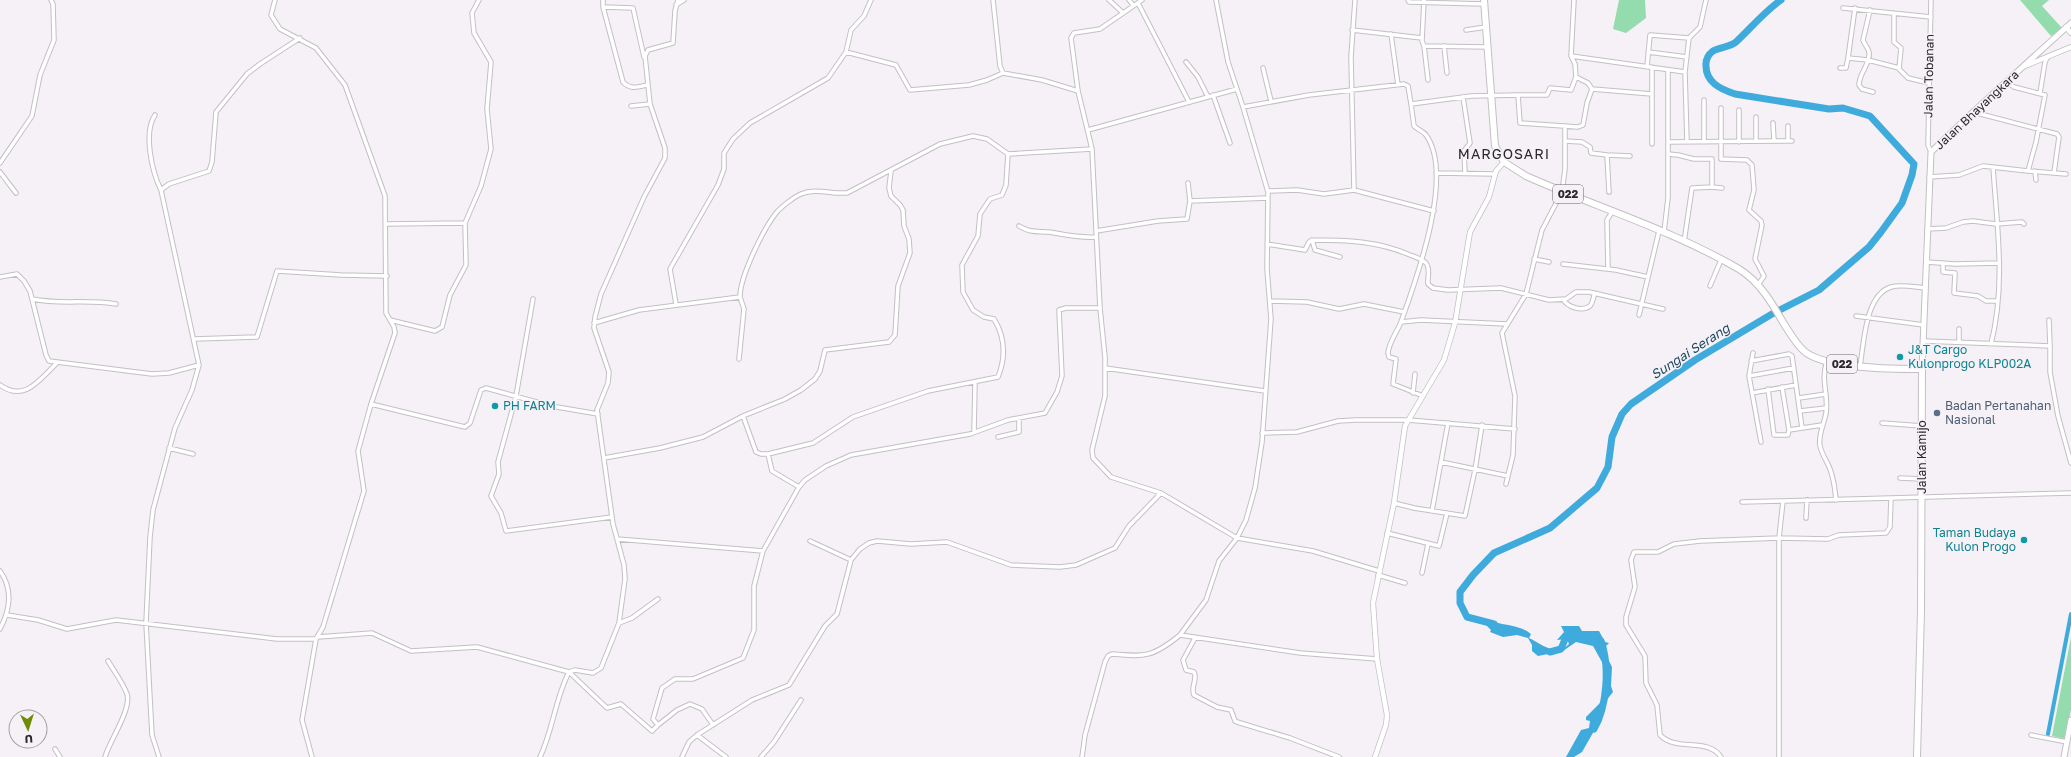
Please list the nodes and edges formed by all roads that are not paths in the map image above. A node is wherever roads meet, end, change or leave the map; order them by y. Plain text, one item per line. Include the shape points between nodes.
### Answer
1 (51, 0) edge
2 (275, 0) edge
3 (479, 0) edge
4 (603, 0) edge
5 (678, 0) edge
6 (684, 0) edge
7 (871, 0) edge
8 (993, 0) edge
9 (1109, 0) edge
10 (1129, 0) edge
11 (1142, 0) edge
12 (1216, 0) edge
13 (1355, 0) edge
14 (1408, 0) edge
15 (1574, 0) edge
16 (1706, 0) edge
17 (1931, 0) edge
18 (1424, 2) edge
19 (1484, 2) edge
20 (1138, 3) junction
21 (1133, 5) junction
22 (675, 6) junction
23 (603, 7) junction
24 (1843, 8) dead end
25 (1855, 8) junction
26 (1870, 10) junction
27 (1122, 12) junction
28 (1894, 13) junction
29 (1931, 17) junction
30 (2071, 23) edge
31 (1486, 27) junction
32 (2066, 27) junction
33 (1352, 30) junction
34 (1466, 30) dead end
35 (2071, 33) edge
36 (1391, 34) junction
37 (300, 38) junction
38 (1422, 38) junction
39 (1689, 38) junction
40 (1424, 46) junction
41 (1444, 46) junction
42 (1488, 47) junction
43 (2071, 47) edge
44 (846, 52) junction
45 (1648, 52) junction
46 (2051, 55) junction
47 (1571, 56) junction
48 (1687, 56) junction
49 (1848, 58) junction
50 (644, 60) junction
51 (1868, 60) junction
52 (1186, 62) dead end
53 (1649, 67) junction
54 (1263, 68) dead end
55 (1840, 68) dead end
56 (1899, 68) junction
57 (2021, 68) junction
58 (1668, 70) junction
59 (1685, 72) junction
60 (1004, 73) junction
61 (1447, 74) dead end
62 (1576, 77) junction
63 (1428, 80) dead end
64 (2006, 82) junction
65 (1929, 83) junction
66 (647, 85) junction
67 (1398, 85) junction
68 (1237, 89) junction
69 (1592, 89) junction
70 (1352, 90) junction
71 (1078, 91) junction
72 (1873, 92) dead end
73 (2040, 93) junction
74 (1652, 94) junction
75 (1518, 95) junction
76 (1213, 96) junction
77 (1491, 96) junction
78 (1208, 97) junction
79 (1463, 97) junction
80 (1704, 100) dead end
81 (1270, 101) junction
82 (1189, 102) junction
83 (650, 104) junction
84 (1411, 104) junction
85 (631, 106) dead end
86 (1243, 107) junction
87 (1721, 108) dead end
88 (1739, 110) dead end
89 (1973, 112) junction
90 (155, 115) dead end
91 (1756, 117) dead end
92 (1773, 123) dead end
93 (1565, 126) junction
94 (1788, 126) dead end
95 (2039, 128) junction
96 (1088, 130) junction
97 (1565, 141) junction
98 (1774, 141) junction
99 (1668, 142) junction
100 (1687, 142) junction
101 (1704, 142) junction
102 (1721, 142) junction
103 (1739, 142) junction
104 (1756, 142) junction
105 (1230, 144) dead end
106 (1652, 144) dead end
107 (1092, 149) junction
108 (1008, 154) junction
109 (1668, 154) junction
110 (1607, 155) junction
111 (1931, 155) junction
112 (1630, 156) dead end
113 (1712, 159) junction
114 (1722, 159) junction
115 (1504, 162) junction
116 (0, 163) edge
117 (1993, 167) junction
118 (891, 171) junction
119 (2028, 171) junction
120 (2035, 171) junction
121 (0, 172) edge
122 (1436, 173) junction
123 (1466, 173) junction
124 (2054, 173) junction
125 (1495, 174) junction
126 (2066, 174) dead end
127 (1930, 178) junction
128 (2036, 180) dead end
129 (1188, 183) dead end
130 (1712, 187) junction
131 (1722, 188) dead end
132 (161, 190) junction
133 (1354, 190) junction
134 (1268, 191) junction
135 (1562, 192) junction
136 (1609, 192) dead end
137 (16, 193) dead end
138 (1268, 198) junction
139 (1190, 202) junction
140 (1434, 211) junction
141 (1612, 212) junction
142 (465, 223) junction
143 (386, 224) junction
144 (1998, 224) junction
145 (2024, 224) dead end
146 (1019, 226) dead end
147 (1927, 229) junction
148 (1096, 230) junction
149 (1662, 232) junction
150 (1096, 238) junction
151 (1312, 240) junction
152 (1684, 242) junction
153 (1268, 244) junction
154 (1340, 257) dead end
155 (1421, 259) junction
156 (1534, 259) junction
157 (1721, 260) junction
158 (1549, 262) dead end
159 (1926, 262) junction
160 (1943, 263) junction
161 (2000, 263) junction
162 (1563, 264) dead end
163 (1608, 269) junction
164 (387, 276) junction
165 (0, 277) edge
166 (1648, 277) junction
167 (1758, 285) junction
168 (1710, 286) dead end
169 (1924, 288) junction
170 (1460, 291) junction
171 (1595, 293) junction
172 (1526, 294) junction
173 (740, 297) junction
174 (32, 299) junction
175 (534, 299) dead end
176 (1564, 299) junction
177 (1270, 301) junction
178 (1998, 301) junction
179 (116, 304) dead end
180 (676, 304) junction
181 (1641, 304) junction
182 (1100, 308) junction
183 (1663, 309) dead end
184 (1404, 312) junction
185 (1639, 315) dead end
186 (1856, 316) dead end
187 (1868, 318) junction
188 (390, 320) junction
189 (2049, 320) dead end
190 (1401, 322) junction
191 (594, 323) junction
192 (1456, 323) junction
193 (1507, 324) junction
194 (1924, 325) junction
195 (1959, 329) dead end
196 (194, 339) junction
197 (1924, 341) junction
198 (1959, 342) junction
199 (1991, 344) junction
200 (2050, 346) junction
201 (1752, 353) dead end
202 (738, 359) dead end
203 (1751, 361) junction
204 (1827, 361) junction
205 (57, 363) junction
206 (199, 364) junction
207 (1860, 366) junction
208 (1105, 368) junction
209 (1794, 368) junction
210 (1922, 369) junction
211 (1415, 374) dead end
212 (1749, 376) junction
213 (975, 383) junction
214 (0, 385) edge
215 (1796, 385) junction
216 (1782, 387) junction
217 (1768, 389) junction
218 (1265, 391) junction
219 (1413, 393) junction
220 (1752, 393) junction
221 (1826, 394) junction
222 (516, 396) junction
223 (1423, 396) junction
224 (1799, 398) junction
225 (371, 404) junction
226 (1826, 408) junction
227 (1800, 411) junction
228 (598, 414) junction
229 (743, 416) junction
230 (1019, 418) junction
231 (1408, 420) junction
232 (1448, 423) junction
233 (1882, 423) dead end
234 (1822, 424) junction
235 (1482, 425) junction
236 (1922, 426) junction
237 (1802, 428) junction
238 (1515, 429) junction
239 (1789, 430) junction
240 (974, 432) junction
241 (1262, 433) junction
242 (998, 437) dead end
243 (1761, 442) dead end
244 (169, 448) junction
245 (193, 454) dead end
246 (768, 454) junction
247 (604, 458) junction
248 (1441, 462) junction
249 (2071, 463) edge
250 (1476, 470) junction
251 (1508, 476) junction
252 (1900, 478) dead end
253 (1922, 479) junction
254 (1506, 484) dead end
255 (799, 487) junction
256 (1161, 493) junction
257 (2071, 494) edge
258 (1891, 498) junction
259 (1922, 498) junction
260 (1807, 500) junction
261 (1836, 500) junction
262 (1783, 501) junction
263 (1742, 502) dead end
264 (1394, 503) junction
265 (1432, 511) junction
266 (1447, 513) junction
267 (612, 517) junction
268 (1806, 518) dead end
269 (1387, 533) junction
270 (1236, 538) junction
271 (1779, 538) junction
272 (617, 539) junction
273 (810, 541) dead end
274 (1428, 544) junction
275 (764, 552) junction
276 (851, 560) junction
277 (0, 571) edge
278 (1379, 573) junction
279 (1422, 573) dead end
280 (1405, 583) dead end
281 (658, 599) dead end
282 (7, 615) junction
283 (146, 623) junction
284 (619, 623) junction
285 (0, 629) edge
286 (1180, 635) junction
287 (317, 638) junction
288 (1195, 638) junction
289 (1377, 659) junction
290 (108, 661) dead end
291 (569, 672) junction
292 (801, 700) dead end
293 (2071, 720) edge
294 (658, 725) junction
295 (713, 725) junction
296 (697, 734) junction
297 (2030, 735) dead end
298 (2067, 742) junction
299 (55, 749) dead end
300 (60, 757) edge
301 (105, 757) edge
302 (159, 757) edge
303 (312, 757) edge
304 (540, 757) edge
305 (682, 757) edge
306 (726, 757) edge
307 (761, 757) edge
308 (1082, 757) edge
309 (1339, 757) edge
310 (1375, 757) edge
311 (1721, 757) edge
312 (1779, 757) edge
313 (1917, 757) edge
314 (2064, 757) edge

1 - 116 street via 54,40 40,75 32,116
2 - 37 street via 271,15 280,29
3 - 142 street via 472,13 474,33 491,62 487,109 491,149 481,186
4 - 23 street
5 - 22 street
6 - 22 street
7 - 44 street via 864,16 851,30
8 - 60 street via 1000,66
9 - 27 street
10 - 21 street
11 - 20 street
12 - 68 street via 1228,62
13 - 33 street
14 - 18 street
15 - 47 street
16 - 39 street via 1700,27
17 - 29 street, Jalan Tobanan
18 - 19 street
18 - 38 street
19 - 31 main road, 022
20 - 21 street
20 - 82 street
21 - 27 street
22 - 50 street via 673,43 648,50
23 - 50 street via 633,8
23 - 66 street via 623,82 634,88
24 - 25 street
25 - 26 street
25 - 49 street
26 - 28 street
26 - 51 street via 1863,40 1869,51
27 - 71 street via 1100,29 1072,34
28 - 29 street
28 - 56 street via 1894,42 1901,48
29 - 65 street, Jalan Tobanan
30 - 32 main road
31 - 34 street
31 - 42 main road, 022
32 - 35 street
32 - 57 main road
33 - 36 street
33 - 70 street
36 - 38 street
36 - 67 street
37 - 132 street via 247,74 216,112 209,171 169,184
37 - 143 street via 316,48 345,85 385,196
38 - 40 street
39 - 45 street via 1650,35
39 - 48 street
40 - 41 street
40 - 63 street
41 - 42 street
41 - 61 street
42 - 77 main road, 022
43 - 46 street, Jalan Bhayangkara
44 - 60 street via 896,65 910,90 969,85
44 - 180 street via 828,78 750,123 733,139 724,153 724,169 718,185 670,269
45 - 48 street
45 - 53 street
46 - 57 street, Jalan Bhayangkara
46 - 73 street via 2045,62
47 - 53 street
47 - 62 street via 1575,64
48 - 59 street
49 - 51 street
49 - 55 street via 1846,68
50 - 66 street
51 - 56 street
51 - 72 street via 1860,76 1859,85 1862,89
52 - 78 street via 1198,77
53 - 58 street
53 - 74 street
54 - 81 street
56 - 65 street via 1908,78
57 - 64 main road, Jalan Bhayangkara
58 - 59 street
58 - 99 street
59 - 100 street
60 - 71 street via 1042,80
62 - 69 street via 1588,83
62 - 75 street via 1571,90 1550,88 1548,95
64 - 73 street via 2014,87
64 - 89 main road, Jalan Bhayangkara
65 - 111 street, Jalan Tobanan via 1928,145
66 - 83 street
67 - 70 street
67 - 84 street via 1408,86
68 - 76 street
68 - 86 street
69 - 74 street
69 - 93 street via 1582,125
70 - 81 street
70 - 133 street
71 - 96 street
73 - 95 street via 2044,94 2045,98
74 - 106 street
75 - 77 street
75 - 93 street via 1520,123
76 - 78 street
76 - 105 street
77 - 79 street
77 - 115 main road, 022 via 1495,146
78 - 82 street
79 - 84 street
79 - 123 street via 1470,143 1464,151
80 - 101 street
81 - 86 street
82 - 96 street
83 - 85 street
83 - 191 street via 665,148 665,158 644,197 601,294
84 - 122 street via 1413,124 1428,137
86 - 134 street
87 - 102 street
88 - 103 street
89 - 95 street
89 - 111 main road, Jalan Bhayangkara
90 - 132 street via 149,126 149,133 154,174
91 - 104 street
92 - 98 street
93 - 97 street
94 - 98 street via 1790,141
95 - 119 street
95 - 124 street via 2058,135
96 - 107 street
97 - 110 street via 1582,142 1590,147 1592,153
97 - 135 street
98 - 104 street
99 - 100 street
99 - 109 street
100 - 101 street
101 - 102 street
102 - 103 street
102 - 114 street
103 - 104 street
107 - 108 street
107 - 148 street
108 - 118 street via 987,139 973,136 940,144
108 - 213 street via 1006,185 1002,194 990,200 980,214 978,236 962,265 963,292 973,310 984,317 994,319 1004,342 998,377
109 - 113 street via 1694,159
109 - 149 street via 1667,212
110 - 112 street
110 - 136 street
111 - 127 main road, Jalan Kamijo
113 - 114 street
113 - 130 street
114 - 167 street via 1747,160 1752,165 1754,190 1749,210 1762,225 1755,259 1764,276
115 - 125 street
115 - 135 main road, 022 via 1514,170
117 - 119 street
117 - 127 street via 1983,166 1958,175
117 - 144 street
118 - 173 street via 846,193 833,194 817,190 800,194 777,212 749,261 740,287
118 - 229 street via 889,188 891,196 902,210 910,253 898,286 895,334 889,342 825,350 820,371 806,386
119 - 120 street
120 - 124 street
120 - 128 street
121 - 137 street
122 - 123 street
122 - 140 street
123 - 125 street
124 - 126 street
125 - 170 street via 1489,197 1470,232
127 - 147 main road, Jalan Kamijo
129 - 139 street
130 - 131 street
130 - 152 street via 1692,188
132 - 196 street
133 - 134 street via 1324,194 1290,190
133 - 140 street
134 - 138 street
135 - 141 main road, 022
135 - 156 street via 1542,230
138 - 139 street
138 - 153 street
139 - 148 street via 1188,217 1184,221 1158,221
140 - 155 street
141 - 149 main road, 022
141 - 163 street via 1607,220
142 - 143 street
142 - 188 street via 466,265 450,295 442,327 435,331
143 - 164 street
144 - 145 street
144 - 147 street via 1973,221 1946,228
144 - 161 street
146 - 150 street via 1031,232 1050,232 1081,239
147 - 159 main road, Jalan Kamijo
148 - 150 street
149 - 152 main road, 022
149 - 166 street
150 - 182 street
151 - 153 street via 1305,250
151 - 154 street via 1315,250
151 - 155 street via 1374,243 1396,248
152 - 157 main road, 022
153 - 177 street
155 - 170 street via 1429,268 1427,281 1430,287
155 - 184 street
156 - 158 street
156 - 172 street
157 - 167 main road, 022 via 1739,269
157 - 168 street
159 - 160 street
159 - 169 main road, Jalan Kamijo
160 - 161 street
160 - 178 street via 1943,272 1955,273 1954,293 1978,296 1986,301
161 - 178 street
162 - 163 street
163 - 166 street
164 - 188 street via 386,313
164 - 196 street via 277,271 258,337
165 - 174 street via 14,274 20,276 27,285
166 - 181 street
167 - 204 main road, 022 via 1804,352
169 - 187 street via 1892,287 1881,292 1874,300
169 - 194 main road, Jalan Kamijo
170 - 172 street via 1501,288
170 - 192 street
171 - 176 street via 1576,292
171 - 176 street via 1590,306 1584,309 1572,307
171 - 181 street
172 - 176 street via 1549,300
172 - 193 street
173 - 180 street
173 - 202 street via 744,309
174 - 179 street
174 - 205 street via 46,356 50,361
175 - 222 street
177 - 184 street via 1307,302 1339,310 1364,304
177 - 218 street
178 - 199 street via 1997,321
180 - 191 street via 639,310
181 - 183 street
181 - 185 street
182 - 208 street
182 - 230 street via 1059,310 1062,371 1059,387 1045,413
184 - 190 street
186 - 187 street
187 - 194 street
187 - 207 street
188 - 225 street via 395,333
189 - 200 street
190 - 192 street via 1421,320
190 - 219 street via 1388,350 1389,357 1396,359 1393,382 1395,386
191 - 228 street via 609,372 608,383 597,407
192 - 193 street
192 - 223 street via 1444,360
193 - 238 street via 1502,336 1514,390
194 - 197 main road, Jalan Kamijo
195 - 198 street
196 - 206 street
197 - 198 street
197 - 210 main road, Jalan Kamijo
198 - 199 street
199 - 200 street
200 - 249 street via 2050,372 2058,416
201 - 203 street
203 - 209 street via 1789,354 1792,356
203 - 212 street
204 - 207 main road, 022
204 - 221 street via 1823,375
205 - 206 street via 152,374 169,373
205 - 214 street via 28,390 19,392
206 - 244 street via 192,390 174,428
207 - 210 main road, 022
208 - 218 street
208 - 256 street via 1105,396 1092,450 1093,458 1111,478
209 - 212 street
209 - 215 street
210 - 236 main road, Jalan Kamijo
211 - 219 street
212 - 220 street
213 - 240 street
213 - 246 street via 928,392 873,410 853,417 813,443
215 - 216 street
215 - 224 street
216 - 217 street
216 - 239 street
217 - 220 street
217 - 239 street via 1774,435 1788,434
218 - 241 street
219 - 223 street
220 - 243 street
221 - 224 street
221 - 226 street
222 - 225 street via 483,388 470,423 465,427
222 - 228 street via 566,410
222 - 267 street via 498,462 499,474 491,496 501,513 506,532
223 - 231 street
224 - 227 street
225 - 287 street via 358,451 364,491 323,627
226 - 227 street
226 - 234 street
227 - 237 street
228 - 247 street
229 - 246 street via 756,452
229 - 247 street via 703,437 687,442
230 - 240 street
230 - 242 street via 1019,432
231 - 232 street
231 - 241 street via 1338,421 1297,432
231 - 264 street
232 - 235 street
232 - 248 street
233 - 236 street
234 - 237 street
234 - 261 street via 1820,447 1831,471
235 - 238 street
235 - 250 street
236 - 253 main road, Jalan Kamijo
237 - 239 street
238 - 251 street
240 - 255 street via 847,456 815,472
241 - 270 street via 1256,488 1246,520
244 - 245 street
244 - 283 street via 153,510
246 - 255 street via 772,471
247 - 267 street
248 - 250 street
248 - 265 street
250 - 251 street
250 - 266 street via 1465,516
251 - 254 street
252 - 253 street
253 - 259 main road, Jalan Kamijo
255 - 275 street
256 - 270 street
256 - 276 street via 1129,526 1115,548 1076,565 1011,565 947,542 911,544 874,541 860,549
257 - 259 street
258 - 259 street
258 - 261 street
258 - 271 street via 1890,527 1886,533 1839,535 1828,539
259 - 313 main road, Jalan Kamijo
260 - 261 street
260 - 262 street
260 - 268 street
262 - 263 street
262 - 271 street
264 - 265 street
264 - 269 street
265 - 266 street
266 - 274 street via 1439,546
267 - 272 street
269 - 274 street
269 - 278 street
270 - 278 street via 1313,551
270 - 286 street via 1219,561 1206,600
271 - 311 street via 1674,544 1658,552 1634,552 1631,557 1635,587 1626,625 1646,656 1646,683 1657,705 1660,735 1670,742 1714,750
271 - 312 street
272 - 275 street
272 - 284 street via 625,569
273 - 276 street
274 - 279 street
275 - 294 street via 754,586 754,630 743,658 693,678 675,679 662,688 653,719
276 - 295 street via 837,614 825,626 793,680 782,688 752,700
277 - 282 street via 8,588
278 - 280 street
278 - 289 street via 1372,618
281 - 284 street via 632,618
282 - 283 street via 38,620 67,629 110,620
282 - 285 street
283 - 287 street via 186,630 278,639
283 - 302 street via 152,735
284 - 291 street via 600,668 593,673 575,670
286 - 288 street
286 - 308 street via 1160,651 1143,656 1108,656 1085,735
287 - 291 street via 372,633 411,651 477,647
287 - 303 street via 302,720
288 - 289 street via 1300,653
288 - 309 street via 1183,660 1186,670 1194,672 1195,675 1194,695 1217,707 1231,710 1237,722 1290,738
289 - 310 street via 1387,715
290 - 301 street via 126,693 127,702
291 - 294 street via 607,708 621,704 652,731
291 - 304 street
292 - 307 street via 774,742
293 - 298 main road
294 - 295 street via 677,710 690,704 702,709
295 - 296 street
296 - 305 street via 689,742
296 - 306 street
297 - 298 street
298 - 314 main road
299 - 300 street

